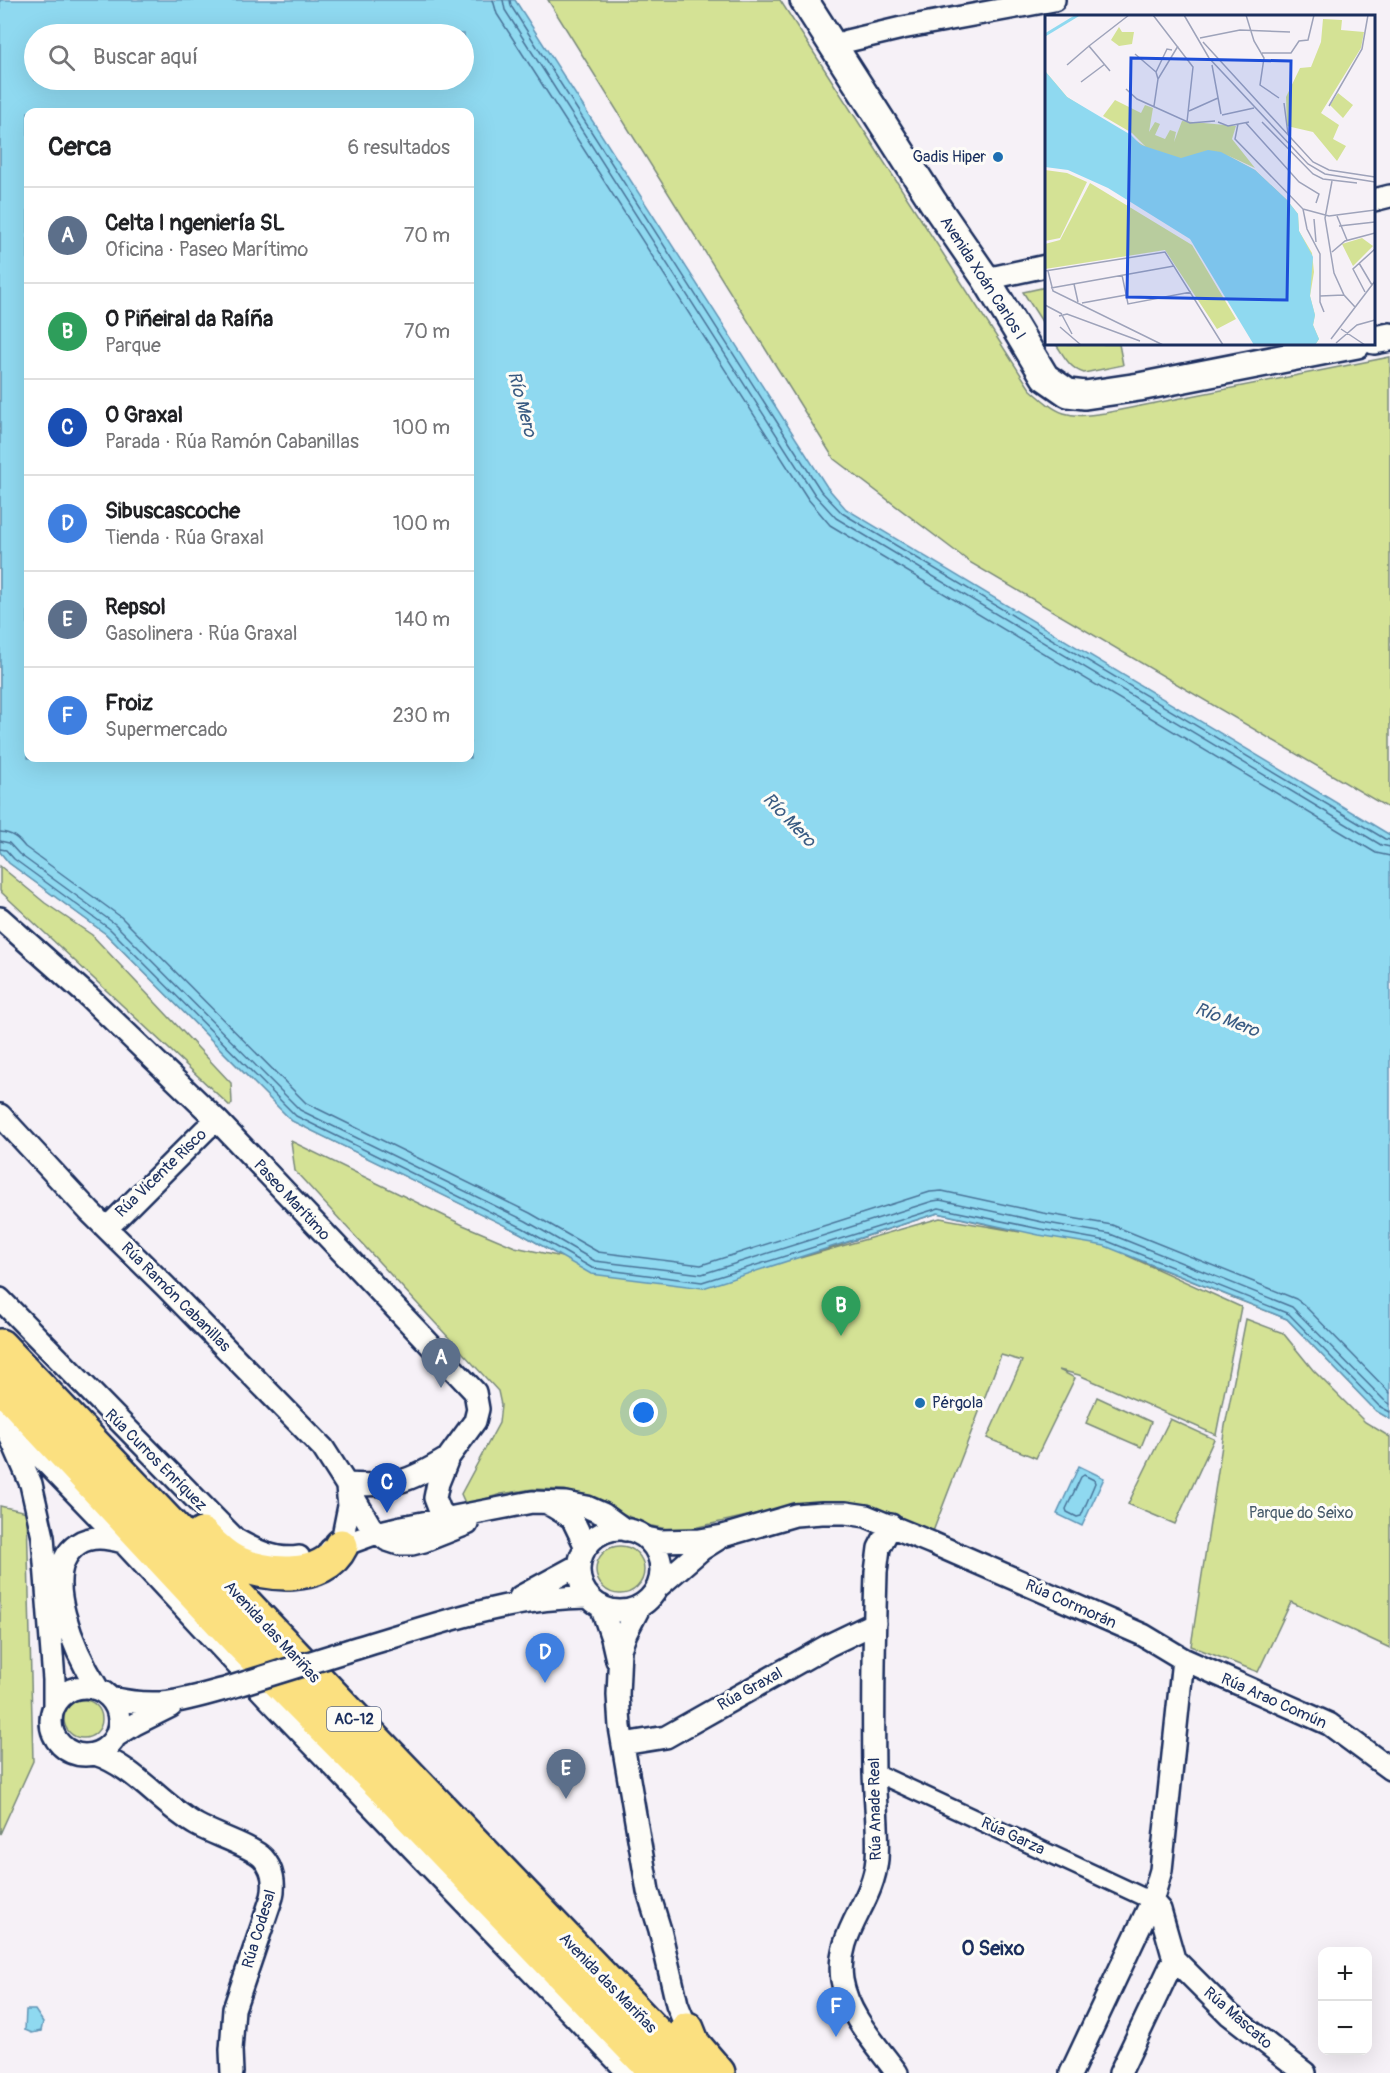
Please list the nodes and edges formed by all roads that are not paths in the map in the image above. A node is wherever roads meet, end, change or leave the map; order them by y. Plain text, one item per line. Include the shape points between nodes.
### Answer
1 (804, 0) edge
2 (1054, 0) edge
3 (835, 48) junction
4 (1390, 196) edge
5 (1375, 200) edge
6 (1045, 266) edge
7 (986, 279) junction
8 (1390, 337) edge
9 (1375, 340) edge
10 (1352, 345) edge
11 (0, 918) edge
12 (0, 1114) edge
13 (217, 1120) junction
14 (107, 1228) junction
15 (0, 1299) edge
16 (5, 1364) edge
17 (0, 1414) edge
18 (0, 1420) edge
19 (448, 1458) junction
20 (346, 1484) junction
21 (546, 1503) junction
22 (504, 1508) junction
23 (447, 1518) junction
24 (891, 1525) junction
25 (625, 1530) junction
26 (377, 1533) junction
27 (723, 1536) junction
28 (646, 1538) junction
29 (123, 1542) junction
30 (341, 1546) junction
31 (583, 1556) junction
32 (658, 1587) junction
33 (595, 1602) junction
34 (500, 1606) junction
35 (640, 1606) junction
36 (875, 1623) junction
37 (1183, 1659) junction
38 (618, 1669) junction
39 (105, 1694) junction
40 (185, 1700) junction
41 (54, 1707) junction
42 (118, 1732) junction
43 (623, 1744) junction
44 (95, 1754) junction
45 (1390, 1769) edge
46 (874, 1772) junction
47 (141, 1782) junction
48 (1152, 1901) junction
49 (1174, 1959) junction
50 (687, 2029) joint
51 (232, 2073) edge
52 (629, 2073) edge
53 (657, 2073) edge
54 (694, 2073) edge
55 (718, 2073) edge
56 (897, 2073) edge
57 (1071, 2073) edge
58 (1120, 2073) edge
59 (1305, 2073) edge

1 - 3 street, Avenida Xoán Carlos I
2 - 3 street via 902,28 846,41
3 - 7 street, Avenida Xoán Carlos I
4 - 5 street
6 - 7 street
7 - 10 street, Avenida Xoán Carlos I via 1045,377 1068,393 1085,395 1139,387
8 - 9 street
11 - 13 street, Paseo Marítimo
12 - 14 street, Rúa Ramón Cabanillas
13 - 14 street, Rúa Vicente Risco
13 - 19 street, Paseo Marítimo via 475,1392 475,1421
14 - 20 street, Rúa Ramón Cabanillas via 323,1448
15 - 30 street, Rúa Curros Enríquez via 235,1539 255,1551 295,1558
16 - 30 highway via 51,1384 209,1542 234,1562 295,1573 325,1565
16 - 53 highway, Avenida das Mariñas / AC-12 via 241,1643
16 - 54 highway, Avenida das Mariñas / AC-12
17 - 29 street
18 - 41 street via 10,1433 31,1484 43,1538
19 - 20 street via 404,1481 372,1486
19 - 23 street, Paseo Marítimo via 435,1498
20 - 26 street
20 - 30 street, Rúa Ramón Cabanillas via 349,1506
21 - 22 street
21 - 25 street via 587,1507
21 - 31 street via 572,1518
22 - 23 street, Rúa Curros Enríquez
22 - 26 street via 412,1544 399,1544
23 - 26 street, Rúa Curros Enríquez
24 - 27 street, Rúa Cormorán via 866,1516 822,1513 795,1515
24 - 36 street, Rúa Anade Real via 877,1559
24 - 37 street, Rúa Cormorán via 1143,1635
25 - 28 street
25 - 31 street via 603,1533
26 - 30 street, Rúa Curros Enríquez
27 - 28 street, Rúa Cormorán via 686,1541
27 - 32 street, Rúa Cormorán
28 - 32 street via 661,1565
29 - 39 street via 105,1537 84,1540 69,1550 61,1568 64,1612 71,1635 82,1661
29 - 52 street
31 - 33 street via 581,1582
31 - 34 street via 545,1585
32 - 35 street
33 - 34 street via 572,1597
33 - 35 street via 620,1611
33 - 38 street via 612,1638
34 - 40 street, bridge
35 - 38 street via 626,1633
36 - 43 street, Rúa Graxal via 666,1737
36 - 46 street, Rúa Anade Real
37 - 45 street, Rúa Arao Común via 1329,1724
37 - 48 street via 1161,1870
38 - 43 street
39 - 40 street via 144,1704
39 - 41 street via 77,1687 59,1698
39 - 42 street via 119,1717
40 - 42 street
41 - 44 street via 51,1726 59,1744 76,1754
42 - 44 street via 104,1750
42 - 47 street, Rúa Codesal
43 - 50 street via 648,1891
44 - 47 street, Rúa Codesal via 117,1763
46 - 48 street, Rúa Garza
46 - 56 street, Rúa Anade Real via 877,1859 872,1885 841,1953 842,1979 848,2004
47 - 51 street, Rúa Codesal via 198,1826 261,1856 270,1871 272,1898 234,2009
48 - 49 street via 1160,1910
48 - 57 street
49 - 58 street
49 - 59 street, Rúa Mascato via 1230,2015
50 - 55 highway via 693,2044

